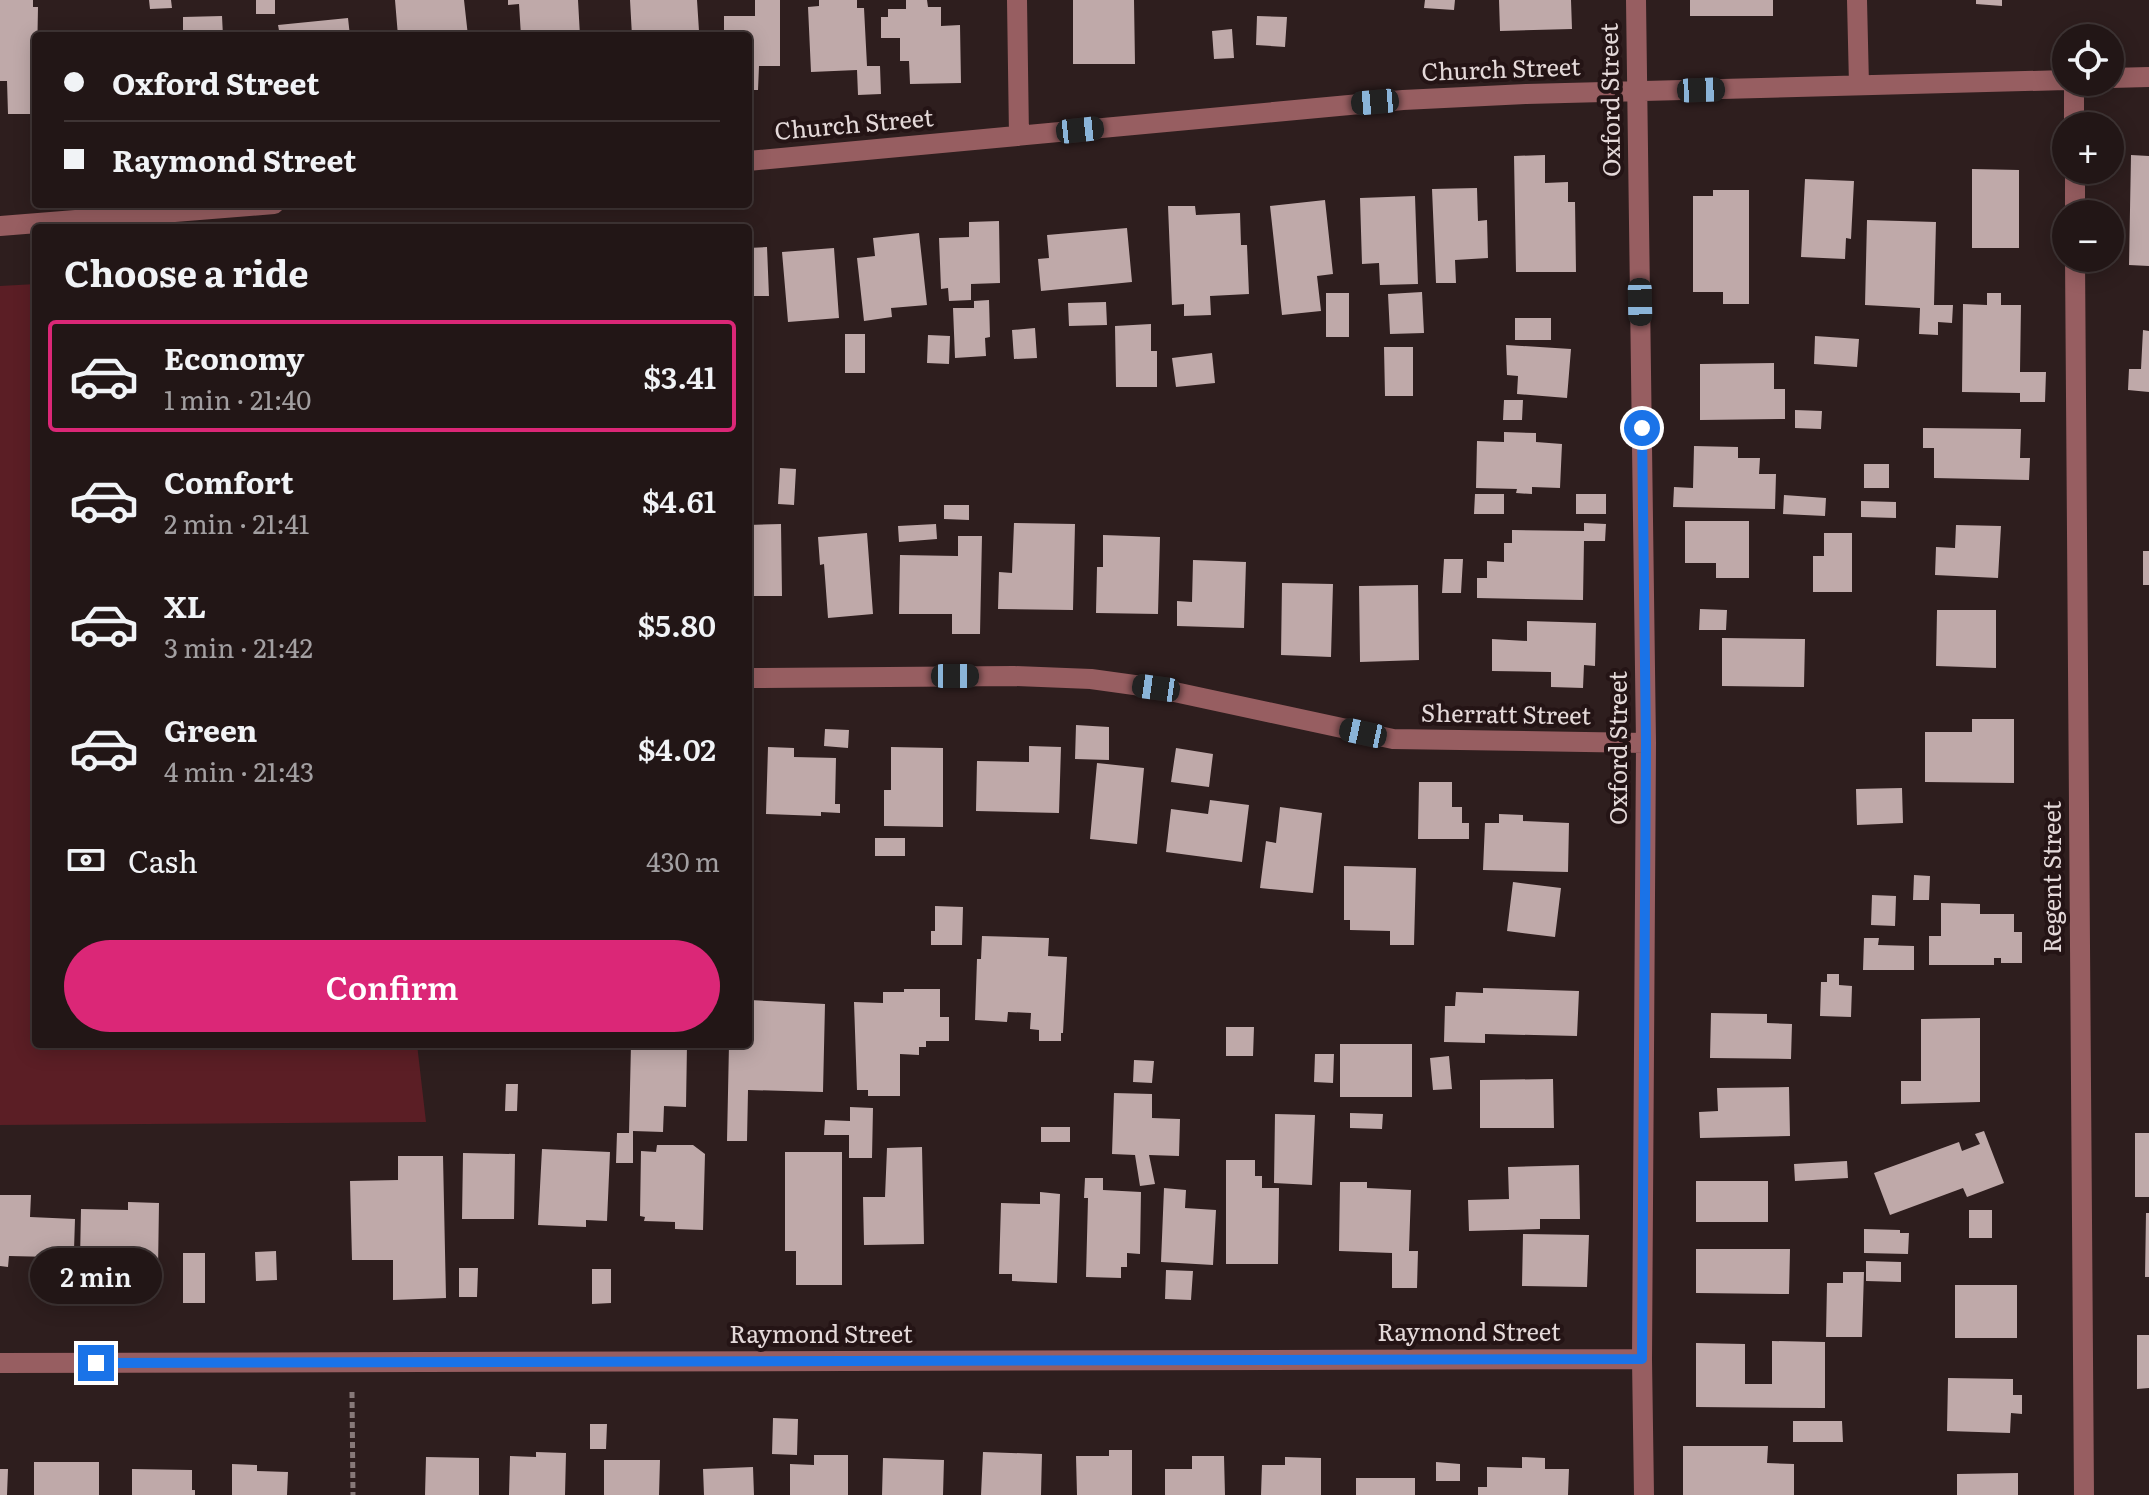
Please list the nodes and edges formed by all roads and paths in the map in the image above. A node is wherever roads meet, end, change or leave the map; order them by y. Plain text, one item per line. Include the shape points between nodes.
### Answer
1 (1017, 0) edge
2 (1636, 0) edge
3 (1857, 0) edge
4 (2149, 77) edge
5 (2124, 78) edge
6 (2052, 80) edge
7 (1859, 85) junction
8 (1637, 92) junction
9 (1019, 136) junction
10 (752, 161) edge
11 (224, 208) edge
12 (0, 226) edge
13 (2075, 272) edge
14 (752, 678) edge
15 (1646, 743) junction
16 (1642, 1359) junction
17 (352, 1362) junction
18 (0, 1363) edge
19 (353, 1495) edge
20 (1644, 1495) edge
21 (2084, 1495) edge

1 - 9 street
2 - 8 street, Oxford Street
3 - 7 street
4 - 5 street
6 - 7 street, Church Street
7 - 8 street, Church Street
8 - 9 street, Church Street via 1403,100
8 - 15 street, Oxford Street
9 - 10 street, Church Street
11 - 12 street
13 - 21 street, Regent Street
14 - 15 street, Sherratt Street via 1091,679 1393,739
15 - 16 street, Oxford Street
16 - 17 street, Raymond Street
16 - 20 street, Oxford Street
17 - 18 street, Raymond Street
17 - 19 path

